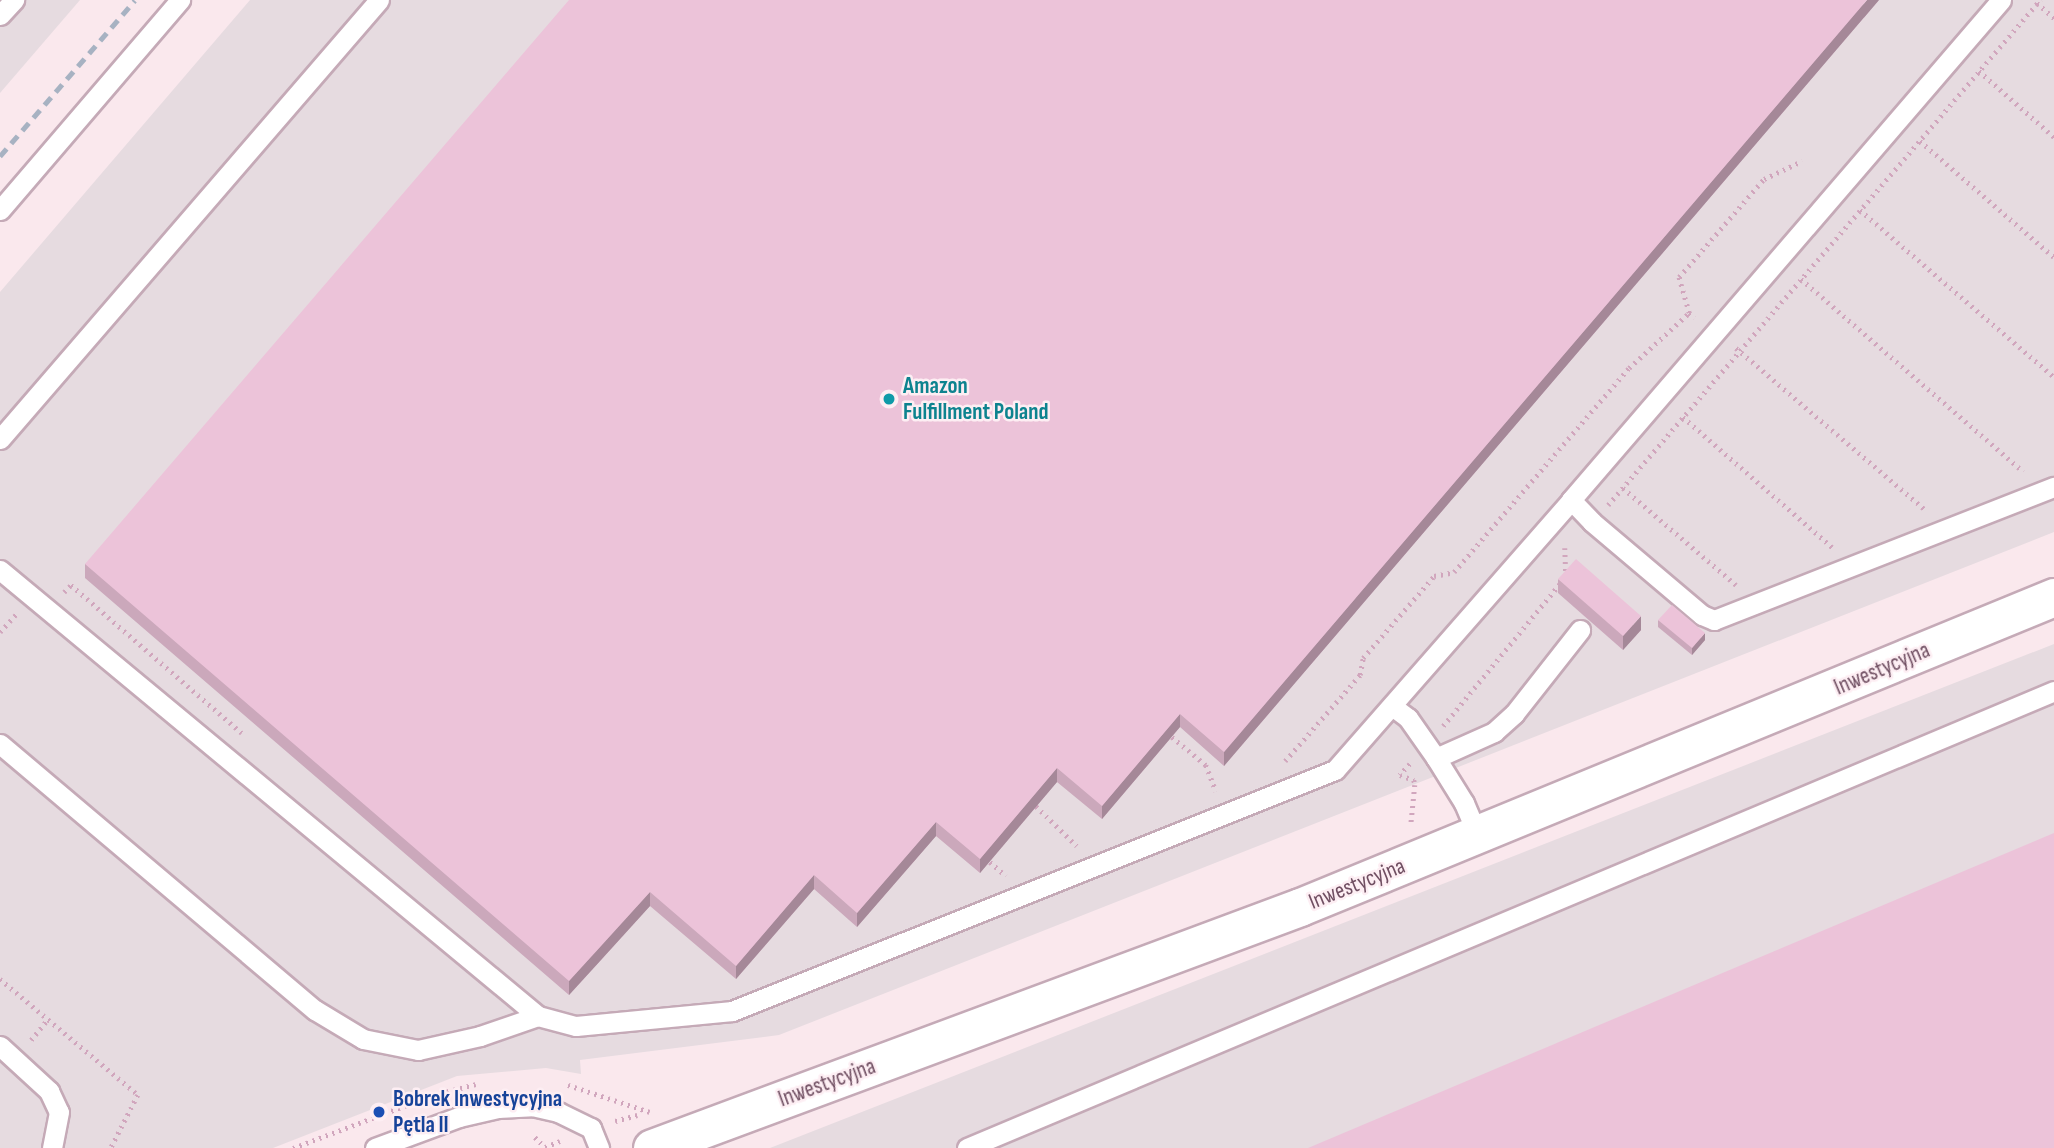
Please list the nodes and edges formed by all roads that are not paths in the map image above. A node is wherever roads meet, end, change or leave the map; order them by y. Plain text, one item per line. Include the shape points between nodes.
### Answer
1 (14, 0) edge
2 (180, 0) edge
3 (379, 0) edge
4 (2001, 0) edge
5 (0, 15) edge
6 (0, 210) edge
7 (0, 439) edge
8 (2054, 487) edge
9 (1571, 500) junction
10 (0, 570) edge
11 (2054, 597) edge
12 (1580, 630) dead end
13 (2054, 691) edge
14 (1392, 706) junction
15 (0, 744) edge
16 (1431, 751) junction
17 (1478, 836) junction
18 (538, 1016) junction
19 (0, 1046) edge
20 (715, 1137) edge
21 (52, 1148) edge
22 (374, 1148) edge
23 (599, 1148) edge
24 (652, 1148) edge
25 (967, 1148) edge

1 - 5 lane
2 - 6 lane
3 - 7 lane
4 - 9 lane
8 - 9 lane via 1714,620 1702,615
9 - 14 lane
10 - 18 lane
11 - 17 street, Inwestycyjna
12 - 16 lane via 1514,714 1494,732
13 - 25 lane
14 - 16 lane via 1408,718
14 - 18 lane via 1335,770 732,1011 576,1026
15 - 18 lane via 314,1010 363,1039 418,1050
16 - 17 lane via 1464,803
17 - 20 street, Inwestycyjna
19 - 21 lane via 49,1091 59,1112
20 - 24 street, Inwestycyjna
22 - 23 lane via 459,1117 532,1106 591,1128

